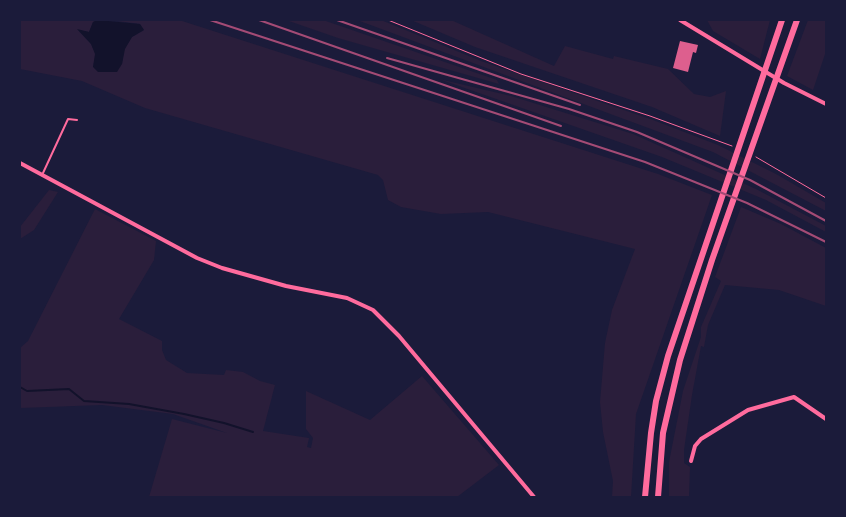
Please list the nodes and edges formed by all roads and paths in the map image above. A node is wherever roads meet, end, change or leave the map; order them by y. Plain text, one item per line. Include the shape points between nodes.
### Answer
1 (388, 20) edge
2 (680, 20) edge
3 (782, 20) edge
4 (797, 20) edge
5 (826, 104) edge
6 (77, 120) dead end
7 (715, 139) dead end
8 (20, 163) edge
9 (42, 176) junction
10 (793, 177) dead end
11 (826, 198) edge
12 (826, 419) edge
13 (691, 461) dead end
14 (534, 497) edge
15 (645, 497) edge
16 (658, 497) edge

1 - 7 path via 521,74
2 - 5 street via 784,83
3 - 15 highway via 668,356 656,401
4 - 16 highway via 712,260 668,404
6 - 9 lane via 68,119
8 - 9 street
9 - 14 street via 197,258 286,286 347,298 373,310 399,336
10 - 11 path
12 - 13 street via 794,397 748,410 700,439

